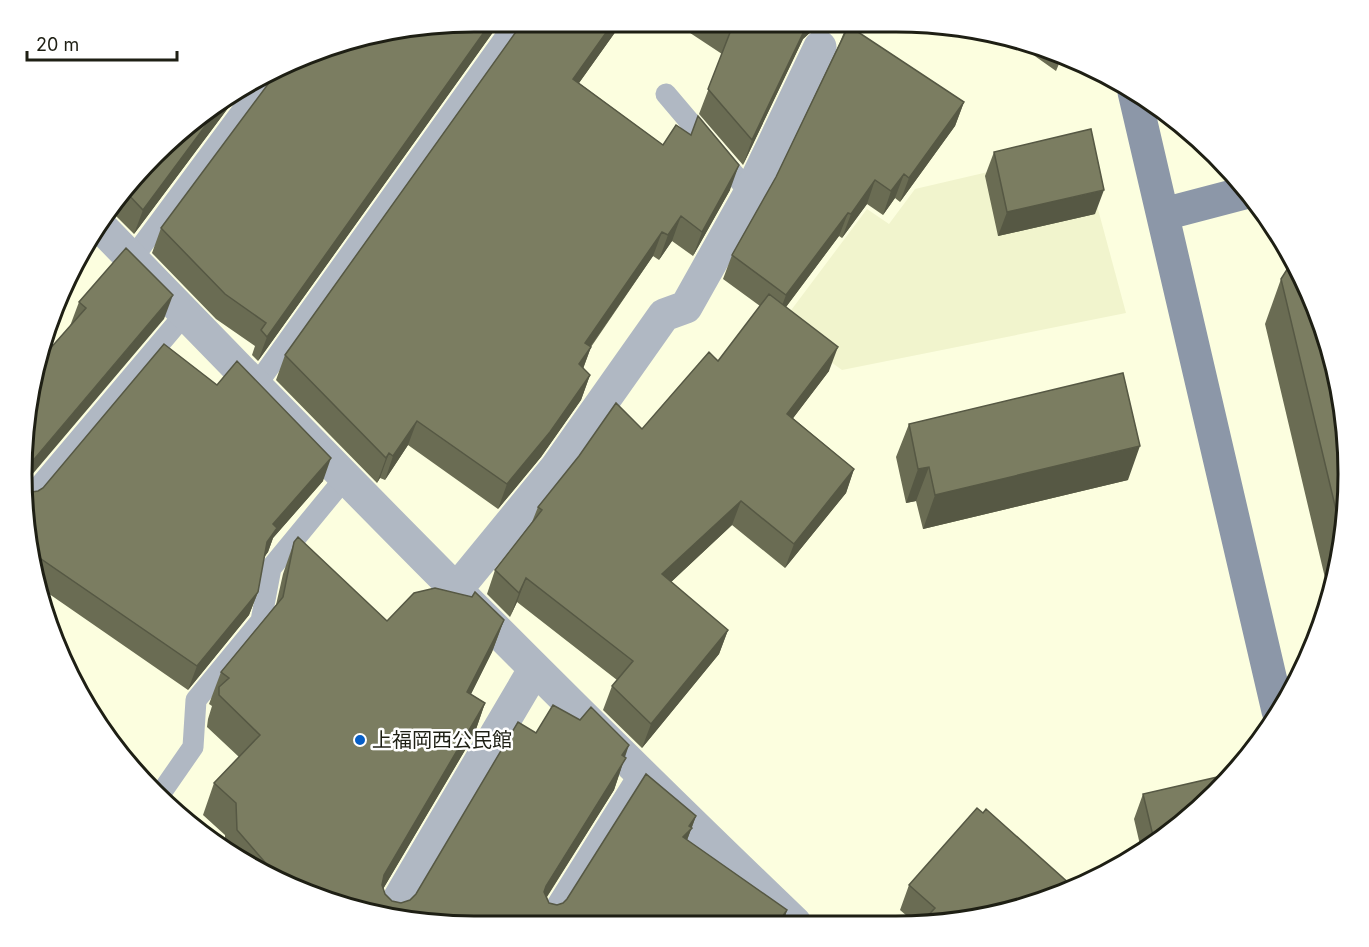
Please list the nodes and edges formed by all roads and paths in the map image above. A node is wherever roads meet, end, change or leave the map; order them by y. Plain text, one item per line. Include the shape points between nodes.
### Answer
1 (509, 32) edge
2 (820, 47) dead end
3 (260, 87) edge
4 (666, 94) dead end
5 (1137, 103) edge
6 (750, 193) junction
7 (1238, 195) edge
8 (1164, 214) junction
9 (104, 231) edge
10 (132, 259) junction
11 (184, 315) junction
12 (255, 387) junction
13 (345, 478) junction
14 (32, 494) edge
15 (456, 590) junction
16 (534, 670) junction
17 (1275, 699) edge
18 (639, 774) junction
19 (164, 789) edge
20 (394, 908) edge
21 (550, 916) edge
22 (788, 916) edge

1 - 12 lane
2 - 6 street
3 - 10 lane
4 - 6 lane
5 - 8 street
6 - 15 street via 686,307 664,315 556,468
7 - 8 street
8 - 17 street
9 - 10 street
10 - 11 street
11 - 12 street
11 - 14 lane
12 - 13 street
13 - 15 street
13 - 19 lane via 271,568 261,621 196,700 193,747
15 - 16 street
16 - 18 street
16 - 20 street
18 - 21 lane
18 - 22 street

